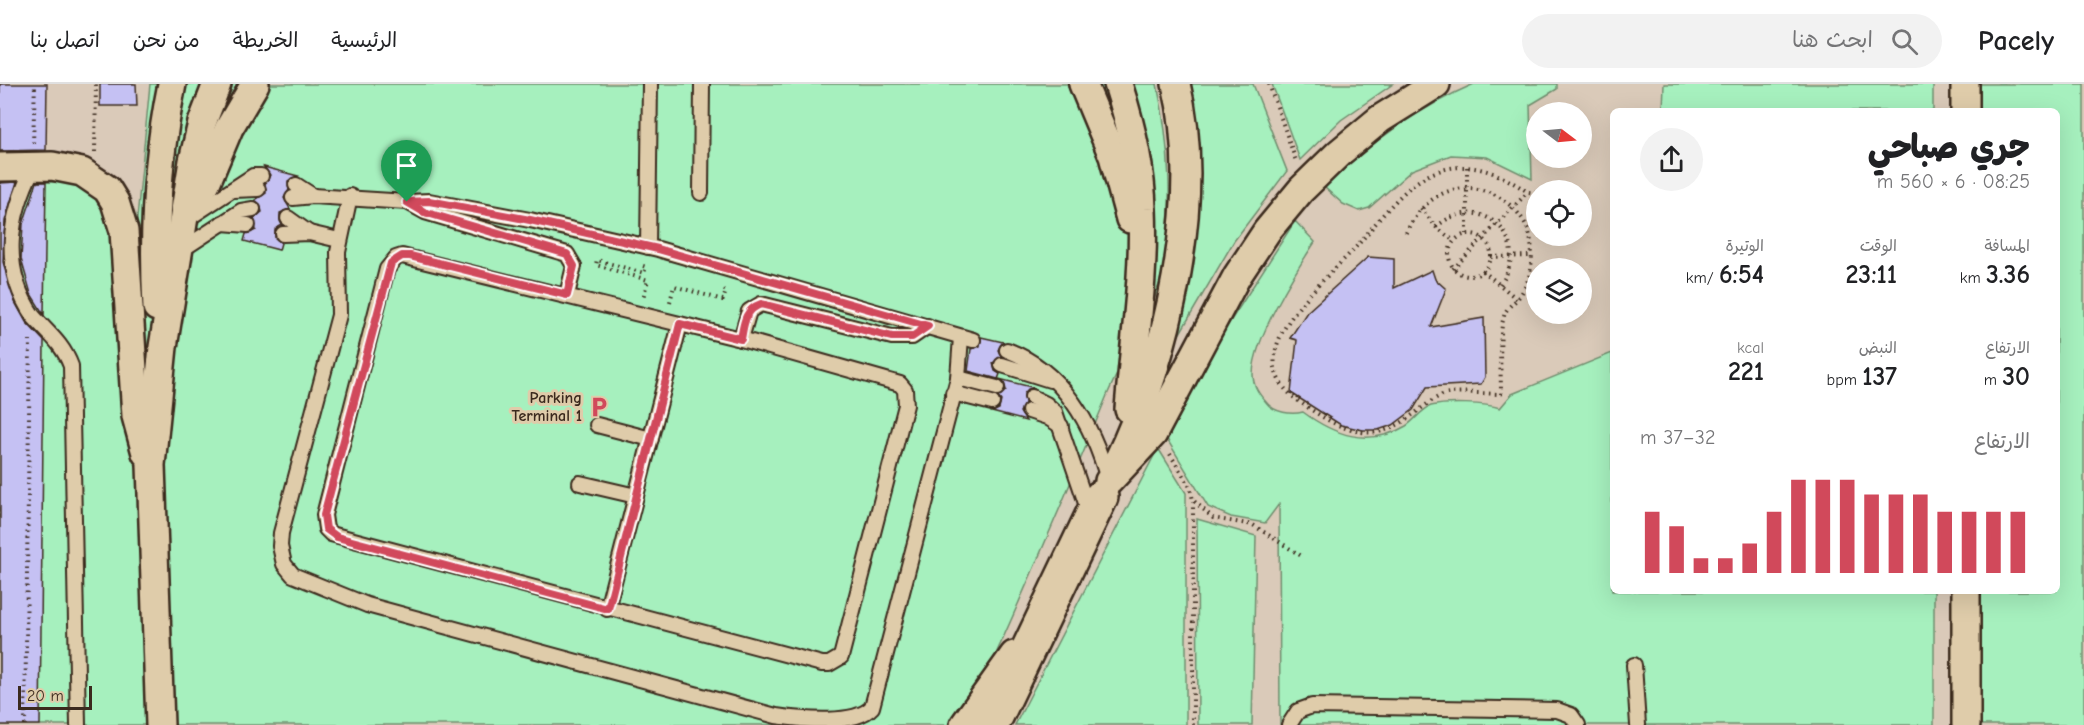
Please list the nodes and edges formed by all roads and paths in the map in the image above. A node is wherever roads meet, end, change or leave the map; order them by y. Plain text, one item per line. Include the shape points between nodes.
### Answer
1 (35, 84) edge
2 (96, 84) edge
3 (172, 84) edge
4 (217, 84) edge
5 (255, 84) edge
6 (650, 84) edge
7 (702, 84) edge
8 (1083, 84) edge
9 (1118, 84) edge
10 (1176, 84) edge
11 (1269, 84) edge
12 (1436, 84) edge
13 (1965, 84) edge
14 (1965, 108) edge
15 (34, 158) junction
16 (0, 167) edge
17 (1467, 168) junction
18 (261, 176) dead end
19 (95, 179) junction
20 (1309, 182) junction
21 (1467, 188) junction
22 (258, 189) dead end
23 (232, 190) junction
24 (1526, 191) edge
25 (294, 192) dead end
26 (701, 194) dead end
27 (1526, 194) edge
28 (350, 196) junction
29 (407, 202) junction
30 (1421, 208) junction
31 (253, 209) dead end
32 (1514, 209) junction
33 (1467, 213) junction
34 (186, 214) junction
35 (288, 218) dead end
36 (222, 223) junction
37 (1498, 224) junction
38 (248, 225) dead end
39 (1436, 227) junction
40 (309, 233) junction
41 (1406, 233) dead end
42 (283, 234) dead end
43 (1467, 234) junction
44 (1483, 239) junction
45 (339, 240) junction
46 (1454, 241) junction
47 (648, 247) junction
48 (178, 253) junction
49 (606, 256) dead end
50 (1511, 256) junction
51 (1531, 256) junction
52 (1491, 257) junction
53 (1454, 269) junction
54 (1484, 272) junction
55 (1140, 274) junction
56 (648, 280) dead end
57 (1500, 285) junction
58 (675, 286) dead end
59 (567, 295) junction
60 (1517, 299) junction
61 (723, 300) dead end
62 (680, 324) junction
63 (928, 326) junction
64 (30, 331) dead end
65 (741, 339) junction
66 (163, 347) junction
67 (1007, 350) dead end
68 (1002, 365) dead end
69 (958, 378) junction
70 (1052, 381) junction
71 (997, 388) dead end
72 (953, 393) junction
73 (992, 403) dead end
74 (1031, 404) dead end
75 (597, 425) dead end
76 (1153, 434) junction
77 (651, 440) junction
78 (1125, 446) junction
79 (151, 465) junction
80 (580, 483) dead end
81 (636, 496) junction
82 (1101, 498) junction
83 (1193, 500) junction
84 (1303, 557) dead end
85 (1966, 594) edge
86 (1052, 599) junction
87 (608, 609) junction
88 (1634, 666) dead end
89 (25, 725) edge
90 (78, 725) edge
91 (160, 725) edge
92 (964, 725) edge
93 (992, 725) edge
94 (1193, 725) edge
95 (1289, 725) edge
96 (1578, 725) edge
97 (1638, 725) edge
98 (1966, 725) edge

1 - 15 path
2 - 19 path
3 - 66 street via 155,225 157,306
4 - 34 street via 197,141
5 - 34 street via 206,183
6 - 47 lane
7 - 26 lane
8 - 55 street via 1120,178
9 - 55 street via 1140,176
10 - 78 street via 1184,143 1182,238 1163,331
11 - 20 path via 1294,158
12 - 20 street via 1380,119
13 - 14 street
15 - 16 street
15 - 19 street
15 - 90 lane via 12,209 7,253 19,295 31,314 59,342 71,366
17 - 21 path
17 - 24 path via 1487,169
17 - 60 path via 1430,174 1411,188 1294,316 1274,350 1273,366 1278,381 1288,394 1314,412 1362,432 1396,427 1443,394 1501,394 1503,321 1505,312
18 - 23 lane via 253,176
19 - 79 street via 115,202 124,231 136,416
20 - 76 street via 1267,231 1237,276
21 - 30 path via 1443,193
21 - 32 path via 1501,197
21 - 33 path
22 - 23 lane
23 - 34 lane
25 - 28 lane
27 - 32 path
28 - 29 lane
28 - 45 lane
29 - 47 lane via 429,201 468,208
29 - 59 lane via 424,212 567,254 574,266
30 - 39 path
30 - 41 path
31 - 36 lane
32 - 37 path
32 - 51 path via 1530,236
33 - 37 path
33 - 39 path via 1456,214
33 - 43 path
34 - 48 street
35 - 40 lane
36 - 38 lane
36 - 48 lane
37 - 44 path
37 - 50 path via 1510,245
39 - 46 path
40 - 42 lane
40 - 45 lane
43 - 44 path
43 - 46 path
44 - 52 path
44 - 53 path
45 - 72 lane via 339,315 281,533 280,552 288,570 367,605 777,716 843,724 859,720 870,711
46 - 53 path via 1449,250
47 - 63 lane
48 - 66 street
49 - 56 path via 646,267 644,273 597,260 596,265
50 - 51 path
50 - 52 path
50 - 57 path
51 - 60 path via 1528,281
52 - 54 path
53 - 54 path via 1462,275
54 - 57 path
55 - 78 street
57 - 60 path
58 - 61 path
59 - 62 lane
59 - 87 lane via 410,256 396,258 387,269 324,522 326,529 337,537
62 - 65 lane
62 - 77 lane
63 - 65 lane via 912,337 892,337 761,304 754,306 746,317
63 - 69 lane via 967,339
64 - 89 path
65 - 87 lane via 894,380 905,390 906,405 841,657 822,664
66 - 79 street
67 - 70 lane via 1031,362
68 - 70 lane
69 - 71 lane
69 - 72 lane
70 - 82 lane via 1089,423 1101,451
72 - 73 lane
74 - 82 lane via 1062,428
75 - 77 lane
76 - 82 street
76 - 83 path via 1172,456
77 - 81 lane
78 - 82 street
79 - 91 street
80 - 81 lane
81 - 87 lane
82 - 86 main road
83 - 84 path via 1213,518 1253,525
83 - 94 path
85 - 98 street
86 - 92 street
86 - 93 main road
88 - 97 lane
95 - 96 lane via 1298,711 1312,706 1557,710 1571,715

